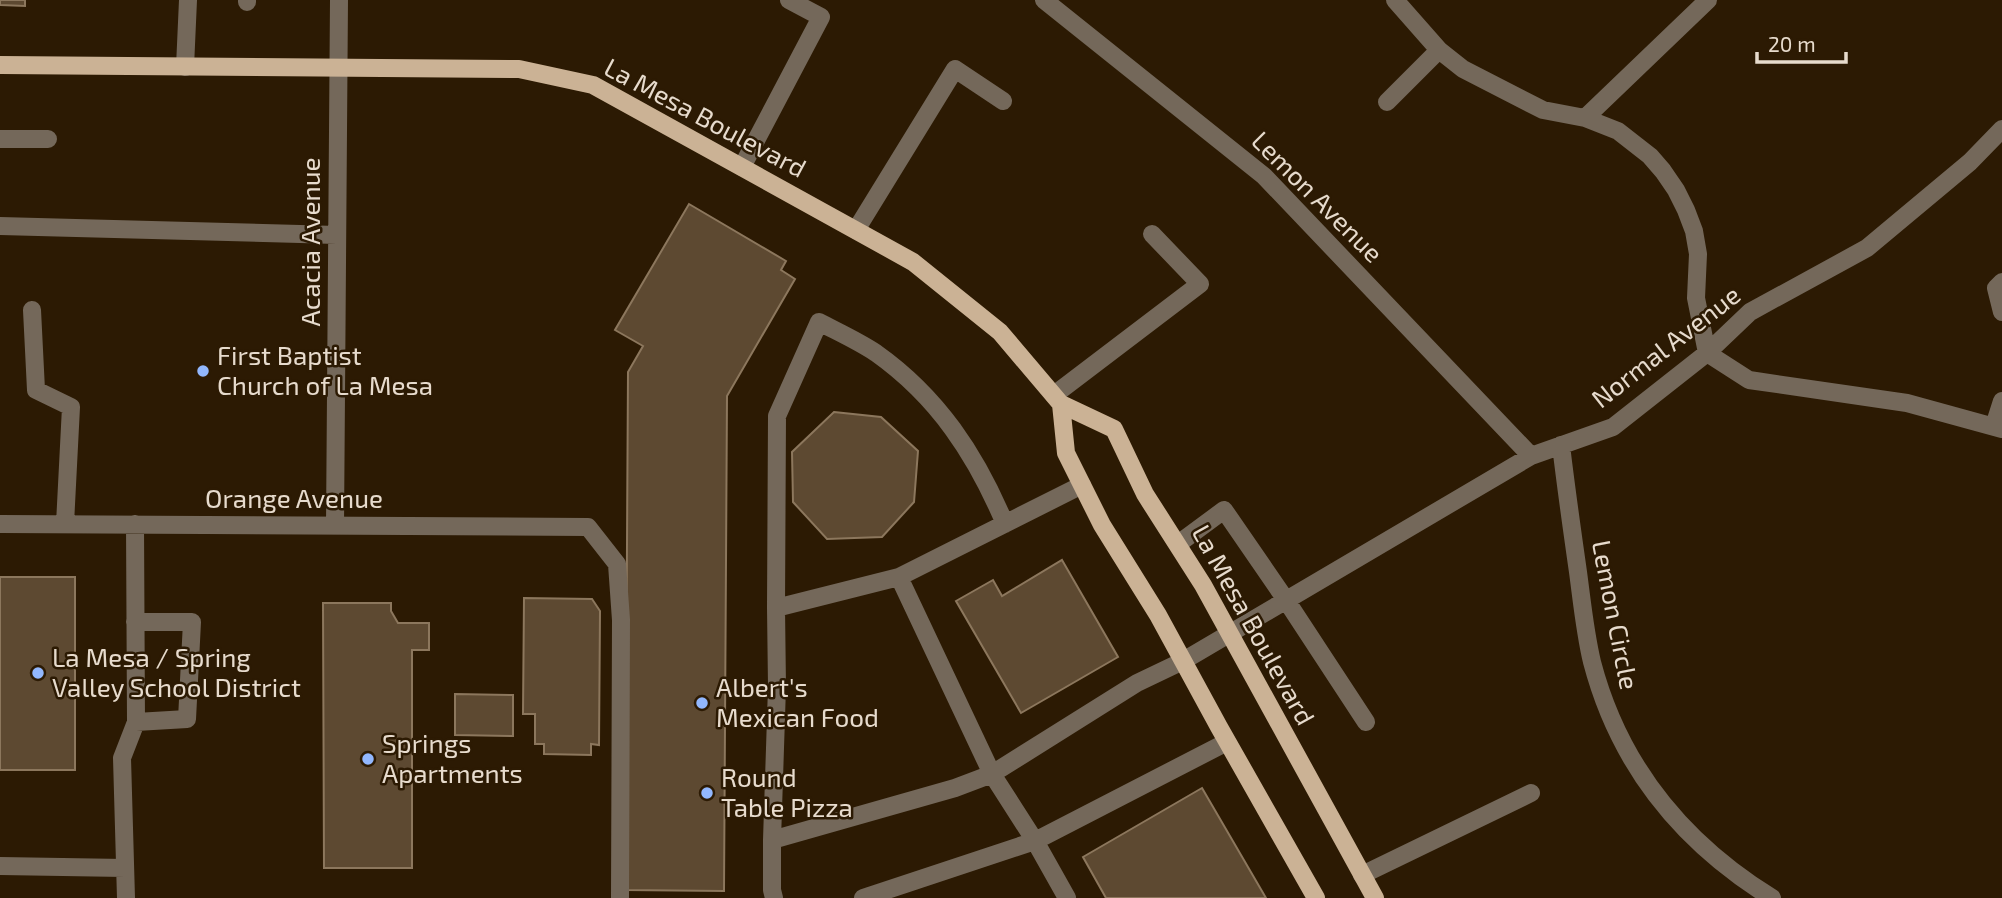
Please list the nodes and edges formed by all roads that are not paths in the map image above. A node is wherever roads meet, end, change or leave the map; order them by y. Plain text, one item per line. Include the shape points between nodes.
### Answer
1 (188, 0) edge
2 (339, 0) edge
3 (789, 0) edge
4 (1044, 0) edge
5 (1395, 0) edge
6 (1708, 0) edge
7 (1440, 50) junction
8 (0, 65) edge
9 (185, 67) junction
10 (338, 68) junction
11 (1003, 101) dead end
12 (1387, 102) dead end
13 (1585, 118) junction
14 (2002, 129) edge
15 (0, 139) edge
16 (48, 139) dead end
17 (742, 167) junction
18 (0, 226) edge
19 (856, 230) junction
20 (1152, 234) dead end
21 (337, 235) junction
22 (2002, 282) edge
23 (32, 310) dead end
24 (2002, 312) edge
25 (1707, 353) junction
26 (1058, 399) junction
27 (2002, 401) edge
28 (1998, 428) edge
29 (1561, 445) junction
30 (1531, 456) junction
31 (1082, 485) junction
32 (0, 524) edge
33 (65, 524) junction
34 (135, 524) junction
35 (1005, 524) junction
36 (335, 526) junction
37 (1178, 544) junction
38 (899, 577) junction
39 (1286, 600) junction
40 (776, 608) junction
41 (135, 622) junction
42 (1230, 633) junction
43 (1183, 661) junction
44 (136, 722) junction
45 (1366, 722) dead end
46 (1227, 742) junction
47 (992, 774) junction
48 (1531, 793) dead end
49 (772, 840) junction
50 (1035, 841) junction
51 (0, 866) edge
52 (125, 868) junction
53 (1362, 875) junction
54 (126, 898) edge
55 (620, 898) edge
56 (774, 898) edge
57 (863, 898) edge
58 (1067, 898) edge
59 (1316, 898) edge
60 (1375, 898) edge
61 (1772, 898) edge

1 - 9 street
2 - 10 street, Acacia Avenue
3 - 17 street via 821,17
4 - 30 street, Lemon Avenue via 1264,176
5 - 7 street
6 - 13 street
7 - 12 street
7 - 13 street via 1463,69 1543,110
8 - 9 main road, La Mesa Boulevard
9 - 10 main road, La Mesa Boulevard
10 - 17 main road, La Mesa Boulevard via 519,69 593,85
10 - 21 street, Acacia Avenue
11 - 19 street via 955,69
13 - 25 street via 1634,143 1676,190 1694,231 1696,298
14 - 25 street, Normal Avenue via 1970,162 1867,248 1750,312
15 - 16 street
17 - 19 main road, La Mesa Boulevard
18 - 21 street
19 - 26 main road, La Mesa Boulevard via 913,262 1000,332
20 - 26 street via 1200,284
21 - 36 street, Acacia Avenue
22 - 24 street via 1996,288
23 - 33 street via 36,390 71,407
25 - 28 street via 1749,380 1907,403
25 - 29 street, Normal Avenue via 1613,427
26 - 31 main road via 1066,453
26 - 37 main road, La Mesa Boulevard via 1114,429 1145,494
27 - 28 street
29 - 30 street, Normal Avenue
29 - 61 street, Lemon Circle via 1592,662 1619,735 1661,802 1686,831
30 - 39 street, Normal Avenue
31 - 35 street
31 - 43 main road
32 - 33 street, Orange Avenue
33 - 34 street, Orange Avenue
34 - 36 street, Orange Avenue
34 - 41 street
35 - 38 street
35 - 40 street via 970,452 926,396 876,354 819,322 776,416
36 - 55 street, Orange Avenue via 588,527 617,564
37 - 39 street via 1224,510
37 - 42 main road, La Mesa Boulevard
38 - 40 street
38 - 47 street
39 - 42 street, Normal Avenue
39 - 45 street
40 - 49 street
41 - 44 street
41 - 44 street via 192,622 187,719
42 - 43 street, Normal Avenue
42 - 53 main road, La Mesa Boulevard
43 - 46 main road
43 - 47 street, Normal Avenue via 1137,683
44 - 52 street via 122,758
46 - 50 street
46 - 59 main road
47 - 49 street, Normal Avenue
47 - 50 street
48 - 53 street
49 - 56 street
50 - 57 street
50 - 58 street
51 - 52 street
52 - 54 street
53 - 60 main road, La Mesa Boulevard

